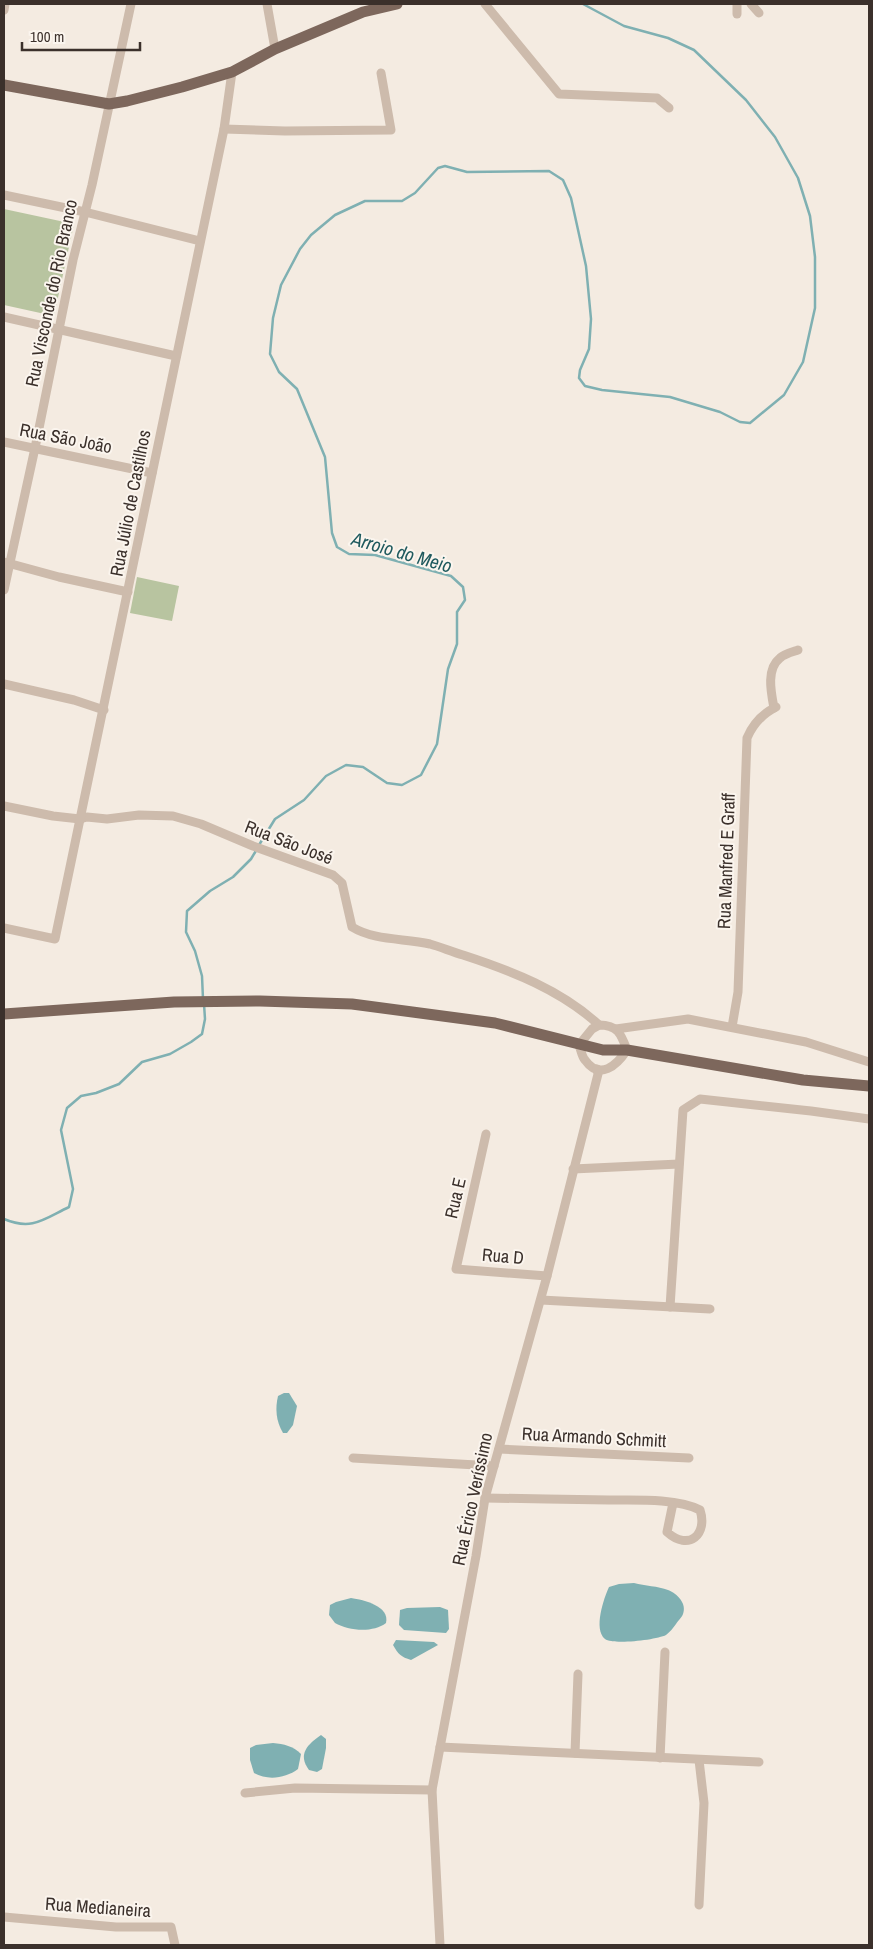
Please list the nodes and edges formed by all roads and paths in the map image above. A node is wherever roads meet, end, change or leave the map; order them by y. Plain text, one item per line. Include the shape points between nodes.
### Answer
1 (5, 4) edge
2 (131, 4) edge
3 (267, 4) edge
4 (397, 4) edge
5 (486, 4) edge
6 (737, 4) edge
7 (751, 4) edge
8 (4, 10) edge
9 (759, 13) dead end
10 (737, 14) dead end
11 (275, 49) junction
12 (232, 72) junction
13 (381, 73) dead end
14 (4, 85) edge
15 (109, 104) junction
16 (670, 108) dead end
17 (224, 129) junction
18 (4, 194) edge
19 (85, 212) junction
20 (200, 241) junction
21 (4, 317) edge
22 (59, 328) junction
23 (176, 356) junction
24 (4, 442) edge
25 (35, 448) junction
26 (152, 474) junction
27 (7, 562) edge
28 (4, 590) edge
29 (128, 592) junction
30 (798, 650) dead end
31 (4, 684) edge
32 (104, 710) junction
33 (4, 806) edge
34 (80, 819) junction
35 (4, 928) edge
36 (4, 1014) edge
37 (598, 1026) junction
38 (732, 1027) junction
39 (616, 1028) junction
40 (579, 1045) junction
41 (627, 1050) junction
42 (869, 1062) edge
43 (597, 1069) junction
44 (869, 1086) edge
45 (869, 1119) edge
46 (486, 1134) dead end
47 (678, 1164) junction
48 (573, 1169) junction
49 (456, 1269) joint
50 (547, 1276) junction
51 (540, 1300) junction
52 (670, 1307) junction
53 (710, 1309) dead end
54 (498, 1449) junction
55 (353, 1458) dead end
56 (689, 1458) dead end
57 (494, 1466) junction
58 (485, 1498) junction
59 (673, 1503) junction
60 (665, 1652) dead end
61 (578, 1674) dead end
62 (440, 1747) junction
63 (575, 1753) junction
64 (660, 1758) junction
65 (699, 1760) junction
66 (759, 1762) dead end
67 (432, 1790) junction
68 (246, 1794) dead end
69 (699, 1906) dead end
70 (4, 1917) edge
71 (175, 1945) edge
72 (440, 1945) edge

1 - 8 street
2 - 15 street, Rua Visconde do Rio Branco
3 - 11 street
4 - 11 main road via 363,12
5 - 16 street via 559,94 657,98
6 - 10 street
7 - 9 street
11 - 12 main road
12 - 15 main road
12 - 17 street, Rua Júlio de Castilhos
13 - 17 street via 391,130
14 - 15 main road
15 - 19 street, Rua Visconde do Rio Branco
17 - 20 street, Rua Júlio de Castilhos
18 - 19 street
19 - 20 street
19 - 22 street, Rua Visconde do Rio Branco
20 - 23 street, Rua Júlio de Castilhos
21 - 22 street
22 - 23 street
22 - 25 street, Rua Visconde do Rio Branco
23 - 26 street, Rua Júlio de Castilhos
24 - 25 street, Rua São João
25 - 26 street, Rua São João
25 - 27 street, Rua Visconde do Rio Branco
26 - 29 street, Rua Júlio de Castilhos
27 - 28 street, Rua Visconde do Rio Branco
27 - 29 street
29 - 32 street, Rua Júlio de Castilhos
30 - 38 street, Rua Manfred E Graff via 781,657 774,664 771,684 775,707 760,716 747,738 738,992
31 - 32 street
32 - 34 street, Rua Júlio de Castilhos
33 - 34 street, Rua São José
34 - 35 street, Rua Júlio de Castilhos via 54,939
34 - 37 street, Rua São José via 173,816 333,875 342,883 352,927 363,934 430,944 492,964 562,998 582,1010
36 - 40 main road via 174,1002 352,1004 495,1023
37 - 39 street
37 - 40 street
38 - 39 street via 688,1019
38 - 42 street via 806,1042
39 - 41 street
40 - 41 main road via 602,1050
40 - 43 street via 585,1061
41 - 43 street via 617,1064 608,1069
41 - 44 main road via 803,1080
43 - 48 street, Rua Érico Veríssimo
45 - 47 street via 700,1098 683,1110
46 - 49 street, Rua E
47 - 48 street
47 - 52 street
48 - 50 street, Rua Érico Veríssimo
49 - 50 street, Rua D
50 - 51 street, Rua Érico Veríssimo
51 - 52 street
51 - 54 street, Rua Érico Veríssimo
52 - 53 street
54 - 56 street, Rua Armando Schmitt
54 - 57 street, Rua Érico Veríssimo
55 - 57 street
57 - 58 street, Rua Érico Veríssimo
58 - 59 street
58 - 62 street, Rua Érico Veríssimo
59 - 59 street via 690,1504 700,1510 701,1526 695,1537 688,1541 681,1542 667,1532
60 - 64 street
61 - 63 street
62 - 63 street
62 - 67 street, Rua Érico Veríssimo
63 - 64 street
64 - 65 street
65 - 66 street
65 - 69 street via 704,1803
67 - 68 street via 295,1788
67 - 72 street, Rua Érico Veríssimo
70 - 71 street, Rua Medianeira via 116,1927 171,1927

